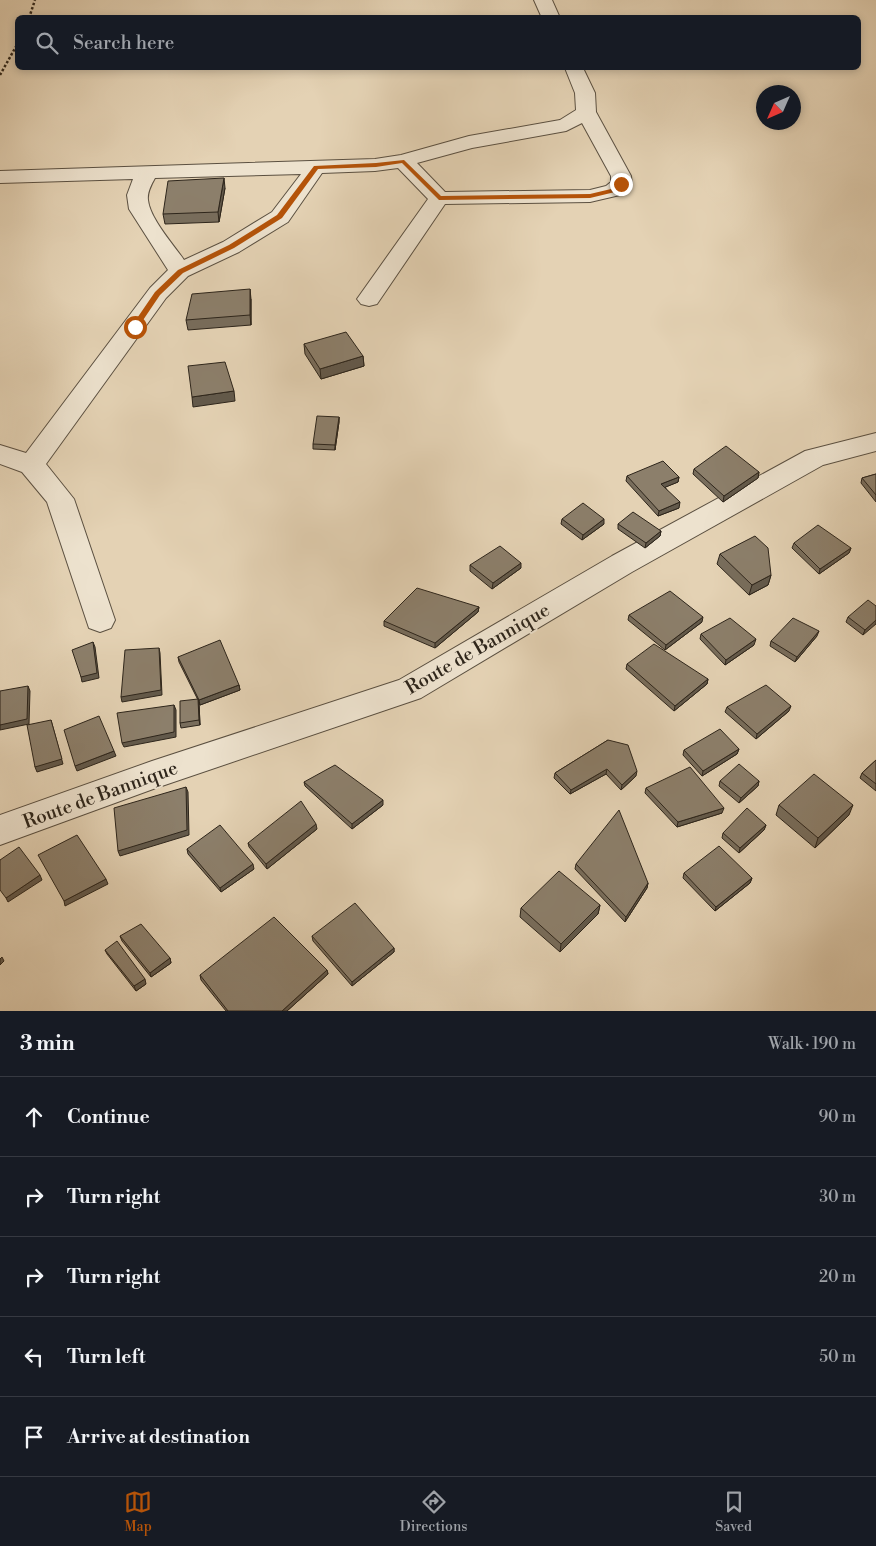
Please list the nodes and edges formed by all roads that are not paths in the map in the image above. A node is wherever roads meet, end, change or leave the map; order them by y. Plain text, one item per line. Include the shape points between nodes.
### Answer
1 (543, 0) edge
2 (550, 15) edge
3 (575, 70) edge
4 (586, 112) junction
5 (404, 161) junction
6 (316, 167) junction
7 (147, 173) junction
8 (0, 177) edge
9 (439, 198) junction
10 (180, 271) junction
11 (368, 300) dead end
12 (876, 442) edge
13 (0, 454) edge
14 (31, 466) junction
15 (100, 620) dead end
16 (0, 830) edge

1 - 2 street
3 - 4 street via 585,93
4 - 5 street via 566,125 469,142
4 - 9 street via 621,176 621,184 613,191 590,196
5 - 6 street
5 - 9 street
6 - 7 street
6 - 10 street via 280,217 231,247
7 - 8 street
7 - 10 street via 137,200
9 - 11 street
10 - 14 street via 158,293
12 - 16 street, Route de Bannique via 814,458 622,564 410,689 152,775
13 - 14 street
14 - 15 street via 60,499

